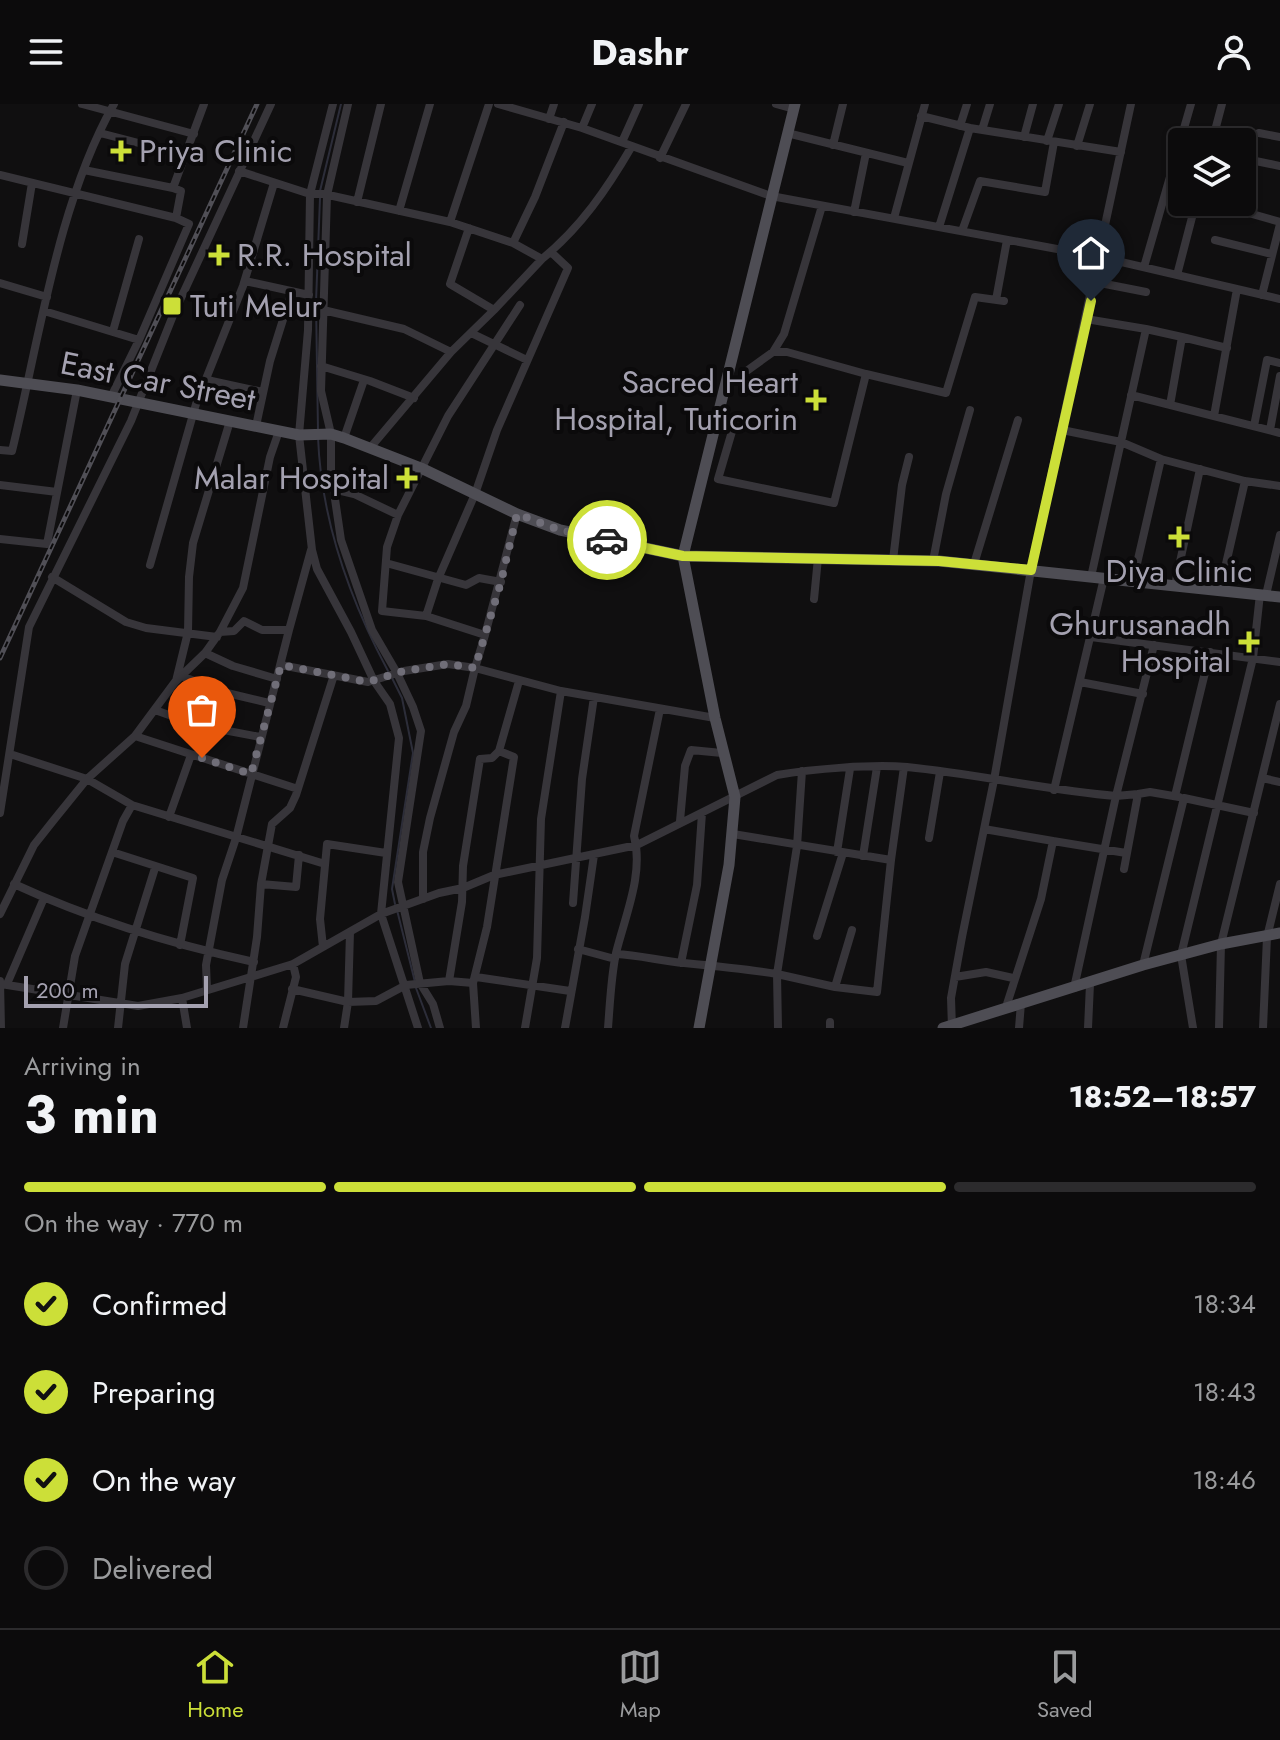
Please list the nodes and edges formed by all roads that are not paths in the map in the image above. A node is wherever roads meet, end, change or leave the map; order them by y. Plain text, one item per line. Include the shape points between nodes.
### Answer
1 (82, 104) edge
2 (204, 104) edge
3 (271, 104) edge
4 (333, 104) edge
5 (348, 104) edge
6 (381, 104) edge
7 (430, 104) edge
8 (489, 104) edge
9 (498, 104) edge
10 (554, 104) edge
11 (592, 104) edge
12 (639, 104) edge
13 (686, 104) edge
14 (776, 104) edge
15 (843, 104) edge
16 (924, 104) edge
17 (967, 104) edge
18 (990, 104) edge
19 (1033, 104) edge
20 (1059, 104) edge
21 (1090, 104) edge
22 (1131, 104) edge
23 (1191, 104) edge
24 (1222, 104) edge
25 (513, 106) edge
26 (794, 106) edge
27 (112, 108) edge
28 (921, 116) junction
29 (549, 119) junction
30 (564, 122) junction
31 (960, 126) junction
32 (582, 128) junction
33 (970, 128) junction
34 (1216, 128) edge
35 (982, 130) junction
36 (100, 133) junction
37 (787, 133) junction
38 (1259, 133) dead end
39 (194, 134) junction
40 (1024, 137) junction
41 (1280, 137) edge
42 (1050, 141) junction
43 (627, 144) junction
44 (833, 145) junction
45 (1077, 146) junction
46 (1121, 152) junction
47 (866, 153) junction
48 (185, 155) junction
49 (660, 158) junction
50 (1256, 161) edge
51 (908, 163) junction
52 (1280, 166) edge
53 (84, 170) junction
54 (239, 171) junction
55 (0, 175) edge
56 (32, 183) junction
57 (274, 183) junction
58 (173, 188) junction
59 (75, 192) junction
60 (319, 194) junction
61 (771, 196) junction
62 (357, 202) junction
63 (822, 206) junction
64 (399, 211) junction
65 (854, 212) junction
66 (1192, 216) edge
67 (1256, 216) edge
68 (176, 218) junction
69 (894, 218) junction
70 (450, 222) junction
71 (1280, 223) edge
72 (939, 227) junction
73 (469, 228) junction
74 (962, 231) junction
75 (139, 239) dead end
76 (1007, 240) junction
77 (1215, 240) dead end
78 (513, 243) junction
79 (22, 244) dead end
80 (551, 252) junction
81 (1272, 254) junction
82 (1100, 257) junction
83 (542, 259) junction
84 (1144, 267) junction
85 (1177, 275) junction
86 (245, 281) junction
87 (1095, 282) junction
88 (0, 283) edge
89 (1237, 289) junction
90 (292, 291) junction
91 (1146, 292) dead end
92 (309, 295) junction
93 (1262, 295) junction
94 (47, 297) junction
95 (1280, 299) edge
96 (520, 305) dead end
97 (323, 310) junction
98 (494, 310) junction
99 (44, 311) junction
100 (1086, 319) junction
101 (1146, 329) junction
102 (113, 331) junction
103 (471, 333) junction
104 (1182, 337) junction
105 (139, 340) junction
106 (493, 343) junction
107 (1227, 348) junction
108 (451, 352) junction
109 (773, 352) junction
110 (527, 360) junction
111 (1280, 363) edge
112 (321, 366) junction
113 (748, 370) dead end
114 (866, 374) junction
115 (1280, 376) edge
116 (0, 380) edge
117 (207, 380) junction
118 (364, 380) junction
119 (29, 383) junction
120 (77, 390) junction
121 (263, 392) junction
122 (1131, 395) junction
123 (111, 397) junction
124 (414, 398) junction
125 (136, 401) junction
126 (1170, 405) junction
127 (970, 410) dead end
128 (194, 413) junction
129 (1214, 416) junction
130 (1018, 420) dead end
131 (230, 421) junction
132 (256, 426) junction
133 (1254, 426) junction
134 (733, 428) dead end
135 (1062, 430) junction
136 (1270, 430) junction
137 (279, 431) junction
138 (1280, 433) edge
139 (328, 434) junction
140 (302, 435) junction
141 (344, 438) junction
142 (1121, 442) junction
143 (370, 448) junction
144 (0, 450) edge
145 (909, 457) dead end
146 (1161, 459) junction
147 (421, 468) junction
148 (1200, 469) junction
149 (1245, 481) junction
150 (0, 485) edge
151 (1280, 486) edge
152 (333, 489) junction
153 (57, 492) junction
154 (475, 494) junction
155 (517, 514) junction
156 (398, 515) junction
157 (1280, 535) edge
158 (0, 539) edge
159 (312, 550) junction
160 (683, 556) junction
161 (818, 558) junction
162 (893, 560) junction
163 (933, 561) junction
164 (386, 563) junction
165 (974, 564) junction
166 (150, 565) dead end
167 (1031, 570) junction
168 (52, 577) junction
169 (1097, 577) junction
170 (438, 579) junction
171 (1133, 581) junction
172 (501, 582) junction
173 (1175, 585) junction
174 (1220, 590) junction
175 (1263, 594) junction
176 (1280, 597) edge
177 (814, 599) dead end
178 (426, 616) junction
179 (289, 630) junction
180 (188, 632) junction
181 (219, 635) junction
182 (485, 635) junction
183 (1091, 637) junction
184 (1154, 645) junction
185 (1210, 652) junction
186 (205, 653) junction
187 (1253, 658) junction
188 (1280, 662) edge
189 (281, 665) junction
190 (475, 668) junction
191 (395, 674) junction
192 (334, 675) junction
193 (178, 679) junction
194 (277, 679) junction
195 (376, 680) junction
196 (519, 681) junction
197 (1080, 682) junction
198 (561, 691) junction
199 (227, 693) junction
200 (1143, 694) junction
201 (594, 697) junction
202 (269, 703) junction
203 (1280, 704) edge
204 (660, 709) junction
205 (155, 710) junction
206 (715, 718) junction
207 (221, 731) junction
208 (135, 736) junction
209 (260, 737) junction
210 (499, 751) junction
211 (722, 753) junction
212 (10, 754) junction
213 (191, 755) junction
214 (877, 767) junction
215 (904, 767) junction
216 (850, 769) junction
217 (802, 771) junction
218 (940, 772) junction
219 (251, 774) junction
220 (1262, 778) junction
221 (87, 779) junction
222 (994, 780) junction
223 (1280, 782) edge
224 (298, 789) junction
225 (1054, 790) junction
226 (1138, 794) junction
227 (1116, 796) junction
228 (735, 797) junction
229 (1179, 797) junction
230 (132, 805) junction
231 (1218, 805) junction
232 (0, 813) edge
233 (702, 813) junction
234 (1254, 813) junction
235 (169, 817) junction
236 (680, 821) junction
237 (984, 829) junction
238 (733, 834) junction
239 (236, 838) junction
240 (929, 838) dead end
241 (1053, 841) junction
242 (637, 845) junction
243 (797, 846) junction
244 (268, 848) junction
245 (1104, 849) junction
246 (112, 852) junction
247 (840, 852) junction
248 (386, 853) junction
249 (1126, 853) junction
250 (299, 855) junction
251 (594, 855) junction
252 (863, 856) junction
253 (578, 857) junction
254 (891, 860) junction
255 (325, 864) junction
256 (538, 867) junction
257 (155, 868) junction
258 (1124, 869) dead end
259 (494, 875) junction
260 (14, 884) junction
261 (261, 884) junction
262 (1280, 884) edge
263 (463, 888) junction
264 (44, 898) junction
265 (423, 899) junction
266 (573, 903) dead end
267 (401, 907) junction
268 (382, 913) junction
269 (0, 914) edge
270 (89, 916) junction
271 (852, 930) dead end
272 (133, 931) junction
273 (350, 932) junction
274 (1280, 933) edge
275 (817, 936) dead end
276 (1267, 937) junction
277 (1221, 944) junction
278 (180, 945) junction
279 (323, 947) junction
280 (578, 949) junction
281 (208, 952) junction
282 (1181, 955) junction
283 (616, 956) junction
284 (254, 962) junction
285 (681, 963) junction
286 (293, 964) junction
287 (713, 964) junction
288 (1143, 965) junction
289 (777, 974) junction
290 (251, 977) junction
291 (955, 977) junction
292 (1013, 978) junction
293 (474, 980) junction
294 (449, 981) junction
295 (3, 983) edge
296 (419, 983) junction
297 (1090, 984) junction
298 (532, 985) junction
299 (405, 986) junction
300 (835, 987) junction
301 (1074, 988) junction
302 (207, 989) junction
303 (292, 989) junction
304 (570, 991) junction
305 (69, 994) junction
306 (182, 998) junction
307 (348, 1002) junction
308 (1021, 1003) junction
309 (121, 1004) junction
310 (1006, 1007) junction
311 (416, 1027) edge
312 (949, 1027) edge
313 (1, 1028) edge
314 (63, 1028) edge
315 (118, 1028) edge
316 (187, 1028) edge
317 (243, 1028) edge
318 (283, 1028) edge
319 (344, 1028) edge
320 (440, 1028) edge
321 (476, 1028) edge
322 (525, 1028) edge
323 (565, 1028) edge
324 (608, 1028) edge
325 (699, 1028) edge
326 (778, 1028) edge
327 (1019, 1028) edge
328 (1088, 1028) edge
329 (1193, 1028) edge
330 (1219, 1028) edge
331 (1263, 1028) edge

1 - 27 street
2 - 39 street
3 - 54 street
4 - 60 street
5 - 60 street
6 - 62 street
7 - 64 street
8 - 70 street
9 - 25 street
10 - 29 street
11 - 32 street
12 - 43 street
13 - 49 street
14 - 26 street
15 - 44 street
16 - 28 street
17 - 31 street
18 - 35 street
19 - 40 street
20 - 42 street
21 - 45 street
22 - 46 street
23 - 84 street
24 - 34 street
25 - 29 street
26 - 37 main road
27 - 36 street
27 - 39 street
28 - 31 street
28 - 51 street
29 - 30 street
30 - 32 street
30 - 78 street
31 - 33 street
32 - 43 street
33 - 35 street
33 - 72 street
35 - 40 street
36 - 48 street
36 - 53 street
37 - 44 street
37 - 61 main road
38 - 41 street
39 - 48 street
40 - 42 street
42 - 45 street
42 - 74 street via 1045,192 980,181
43 - 49 street
43 - 80 street via 613,179 585,219
44 - 47 street
45 - 46 street
46 - 82 street
47 - 51 street
47 - 65 street
48 - 58 street
49 - 61 street
50 - 52 street
51 - 69 street
53 - 58 street
53 - 59 street
54 - 57 street
54 - 125 street
55 - 56 street
56 - 59 street
56 - 79 street
57 - 60 street
57 - 86 street
58 - 68 street via 181,191
59 - 68 street
59 - 94 street
60 - 62 street
60 - 92 street
60 - 97 street
61 - 63 street
61 - 160 main road
62 - 64 street
63 - 65 street
63 - 109 street via 784,334
64 - 70 street
65 - 69 street
66 - 85 street
67 - 71 street
68 - 105 street via 188,228
69 - 72 street
70 - 73 street
71 - 81 street
72 - 74 street
73 - 78 street
73 - 98 street via 450,284
74 - 76 street
75 - 102 street
76 - 82 street
76 - 114 street via 1000,301 975,297 946,393
77 - 81 street
78 - 83 street
80 - 83 street
80 - 110 street via 568,268
81 - 93 street
82 - 84 street
82 - 87 street
83 - 98 street
84 - 85 street
85 - 89 street
86 - 90 street
86 - 117 street
87 - 91 street
87 - 100 street
88 - 94 street
89 - 93 street
89 - 107 street
90 - 92 street
90 - 121 street
92 - 140 street
93 - 95 street
94 - 99 street
96 - 106 street
97 - 108 street via 404,329
97 - 112 street
98 - 103 street
99 - 102 street
99 - 119 street
100 - 101 street
100 - 135 street
101 - 104 street
101 - 122 street
102 - 105 street
103 - 106 street
103 - 108 street
104 - 107 street
104 - 126 street
105 - 123 street
106 - 110 street
106 - 147 street
107 - 129 street
108 - 124 street
109 - 113 street
109 - 114 street
110 - 154 street
111 - 133 street via 1267,360
112 - 118 street
112 - 139 street
114 - 134 street via 834,503 718,479
115 - 136 street
116 - 119 main road, East Car Street
117 - 121 street
117 - 128 street
118 - 124 street
118 - 141 street
119 - 120 main road, East Car Street
119 - 144 street via 12,451
120 - 123 main road, East Car Street
120 - 153 street
121 - 132 street
122 - 126 street
122 - 142 street
123 - 125 main road, East Car Street
124 - 143 street
125 - 128 main road, East Car Street
125 - 168 street via 131,421
126 - 129 street
127 - 163 street
128 - 131 main road, East Car Street
128 - 166 street
129 - 133 street
130 - 165 street
131 - 132 main road, East Car Street
131 - 180 street via 193,543
132 - 137 main road, East Car Street
133 - 136 street
135 - 142 street
135 - 167 street
136 - 138 street
137 - 140 main road, East Car Street
137 - 181 street via 243,588
139 - 140 main road, East Car Street
139 - 141 main road, East Car Street
139 - 152 street
140 - 159 street
141 - 143 main road, East Car Street
142 - 146 street
142 - 169 street
143 - 147 main road, East Car Street
145 - 162 street
146 - 148 street
146 - 171 street
147 - 154 main road, East Car Street
147 - 156 street
148 - 149 street
148 - 173 street
149 - 151 street
149 - 174 street
150 - 153 street
152 - 156 street
152 - 191 street via 341,540 372,630
153 - 158 street via 47,544
154 - 155 main road, East Car Street
154 - 170 street
155 - 160 main road, East Car Street via 560,530
155 - 172 street
156 - 164 street
157 - 175 street
159 - 179 street
159 - 195 street via 325,587
160 - 161 main road, East Car Street
160 - 206 main road
161 - 162 main road, East Car Street
161 - 177 street
162 - 163 main road, East Car Street
163 - 165 main road, East Car Street
164 - 170 street
164 - 178 street via 382,611
165 - 167 main road, East Car Street
167 - 169 main road, East Car Street
167 - 222 street
168 - 180 street via 126,622
168 - 212 street via 29,627
169 - 171 main road, East Car Street
169 - 183 street
170 - 172 street via 466,585 479,578
170 - 178 street
171 - 173 main road, East Car Street
172 - 182 street
173 - 174 main road, East Car Street
174 - 175 main road, East Car Street
175 - 176 main road, East Car Street
175 - 187 street
178 - 182 street
179 - 181 street via 262,630 244,621
179 - 189 street
180 - 181 street
180 - 193 street
181 - 186 street
182 - 190 street
183 - 184 street
183 - 197 street
184 - 185 street
184 - 200 street
185 - 187 street
185 - 229 street
186 - 193 street
186 - 194 street
187 - 188 street
187 - 231 street
189 - 192 street
189 - 194 street
190 - 191 street via 448,664
190 - 196 street
190 - 265 street via 430,818 423,852
191 - 195 street
191 - 267 street via 421,731 399,870
192 - 195 street
192 - 224 street
193 - 199 street
193 - 205 street
194 - 202 street
195 - 248 street via 390,704 399,738
196 - 198 street
196 - 210 street
197 - 200 street
197 - 225 street
198 - 201 street
198 - 256 street
199 - 202 street
199 - 207 street
200 - 227 street
201 - 204 street
201 - 253 street
202 - 209 street
203 - 220 street
204 - 206 street
204 - 242 street via 634,836
205 - 207 street
205 - 208 street
206 - 211 main road
207 - 209 street
208 - 213 street
208 - 221 street
209 - 219 street
210 - 259 street via 514,757
210 - 263 street via 480,759
211 - 228 main road
211 - 236 street via 691,750
212 - 221 street
212 - 232 street
213 - 219 street
213 - 235 street
214 - 215 street
214 - 216 street
214 - 252 street
215 - 218 street
215 - 254 street
216 - 217 street
216 - 247 street
217 - 228 street via 777,775
217 - 243 street
218 - 222 street
218 - 240 street
219 - 224 street
219 - 239 street
220 - 223 street
220 - 234 street
221 - 230 street
221 - 260 street via 34,845
222 - 225 street
222 - 237 street
224 - 244 street via 288,811 272,824
225 - 227 street
226 - 227 street
226 - 229 street
226 - 249 street
227 - 245 street
228 - 233 street
228 - 238 main road
229 - 231 street
229 - 288 street
230 - 235 street
230 - 246 street
231 - 234 street
231 - 282 street
233 - 236 street
233 - 285 street via 697,885
234 - 277 street
235 - 239 street
236 - 242 street
237 - 241 street
237 - 291 street
238 - 243 street
238 - 287 main road
239 - 244 street
239 - 281 street
241 - 245 street
241 - 292 street via 1041,899
242 - 251 street
242 - 283 street via 634,884
243 - 247 street
243 - 289 street
244 - 250 street
244 - 261 street
245 - 249 street
245 - 301 street
246 - 257 street
246 - 270 street
247 - 252 street
247 - 275 street
248 - 255 street via 327,844
248 - 268 street
249 - 258 street
250 - 255 street
250 - 261 street via 296,887
251 - 253 street
251 - 280 street
252 - 254 street
253 - 256 street
253 - 266 street
254 - 300 street via 877,992
255 - 279 street
256 - 259 street
256 - 298 street
257 - 272 street
257 - 278 street via 193,878
259 - 263 street
259 - 293 street
260 - 264 street
260 - 269 street
261 - 284 street
262 - 276 street
263 - 265 street
263 - 294 street
264 - 270 street
264 - 295 street
265 - 267 street
267 - 268 street
267 - 296 street
268 - 273 street
268 - 299 street
270 - 272 street
270 - 305 street
271 - 300 street
272 - 278 street
272 - 309 street
273 - 279 street
273 - 307 street
274 - 276 main road
276 - 277 main road
276 - 331 street
277 - 282 main road
277 - 330 street
278 - 281 street
279 - 286 street
280 - 283 street
280 - 304 street
281 - 284 street
281 - 302 street
282 - 288 main road
282 - 329 street
283 - 285 street
283 - 324 street
284 - 290 street
285 - 287 street
286 - 290 street
286 - 303 street
287 - 289 street
287 - 325 main road
288 - 297 main road
289 - 300 street
289 - 326 street
290 - 302 street
290 - 317 street
291 - 292 street via 986,972
291 - 312 street
292 - 310 street
293 - 294 street
293 - 298 street
293 - 321 street
294 - 296 street
295 - 305 street
295 - 313 street
296 - 299 street
296 - 320 street
297 - 301 main road
297 - 328 street
298 - 304 street
298 - 322 street
299 - 307 street via 376,1001
299 - 311 street
301 - 308 main road
302 - 306 street
303 - 307 street
303 - 318 street
304 - 323 street
305 - 309 street
305 - 314 street
306 - 309 street
306 - 316 street
307 - 319 street
308 - 310 main road
308 - 327 street
309 - 315 street
310 - 312 main road

